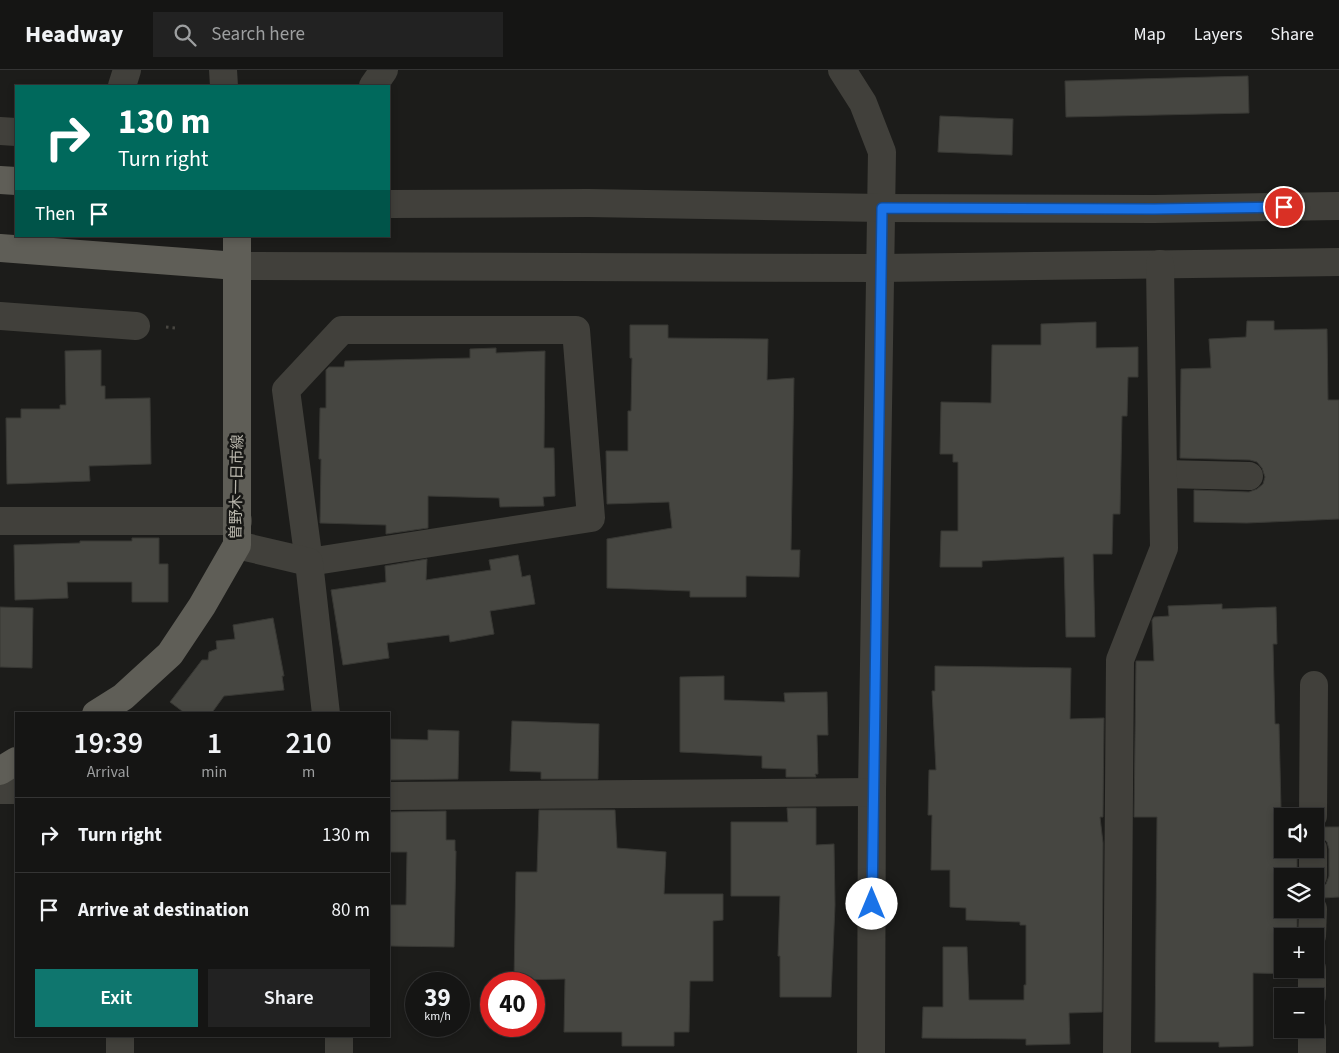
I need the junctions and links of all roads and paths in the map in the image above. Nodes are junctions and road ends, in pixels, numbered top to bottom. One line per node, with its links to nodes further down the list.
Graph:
1 (127, 70): 5 (street)
2 (223, 70): 6 (street)
3 (384, 70): 7 (street)
4 (842, 70): 14 (street)
5 (122, 85)
6 (224, 85)
7 (375, 85)
8 (0, 131): 9 (street)
9 (15, 132)
10 (0, 180): 11 (main road)
11 (15, 181)
12 (390, 204): 14 (street)
13 (1339, 206): 14 (street)
14 (882, 208): 20 (street)
15 (237, 237): 19 (main road, 曽野木一日市線)
16 (0, 248): 19 (main road)
17 (1339, 262): 18 (street)
18 (1160, 264): 20 (street); 23 (street)
19 (237, 266): 20 (street); 26 (main road, 曽野木一日市線)
20 (881, 268): 35 (street)
21 (0, 316): 22 (street)
22 (136, 326)
23 (1163, 474): 24 (street); 44 (street)
24 (1249, 476)
25 (0, 521): 26 (street)
26 (238, 533): 27 (street); 29 (main road, 曽野木一日市線)
27 (309, 562): 27 (street); 30 (street)
28 (1314, 685): 37 (street)
29 (99, 712)
30 (326, 712)
31 (15, 762): 32 (main road)
32 (0, 771)
33 (0, 790): 34 (street)
34 (15, 790)
35 (872, 792): 36 (street); 43 (street)
36 (390, 796)
37 (1313, 808)
38 (120, 1037): 41 (street)
39 (339, 1037): 42 (street)
40 (1312, 1038): 45 (street)
41 (120, 1053)
42 (339, 1053)
43 (871, 1053)
44 (1117, 1053)
45 (1312, 1053)

